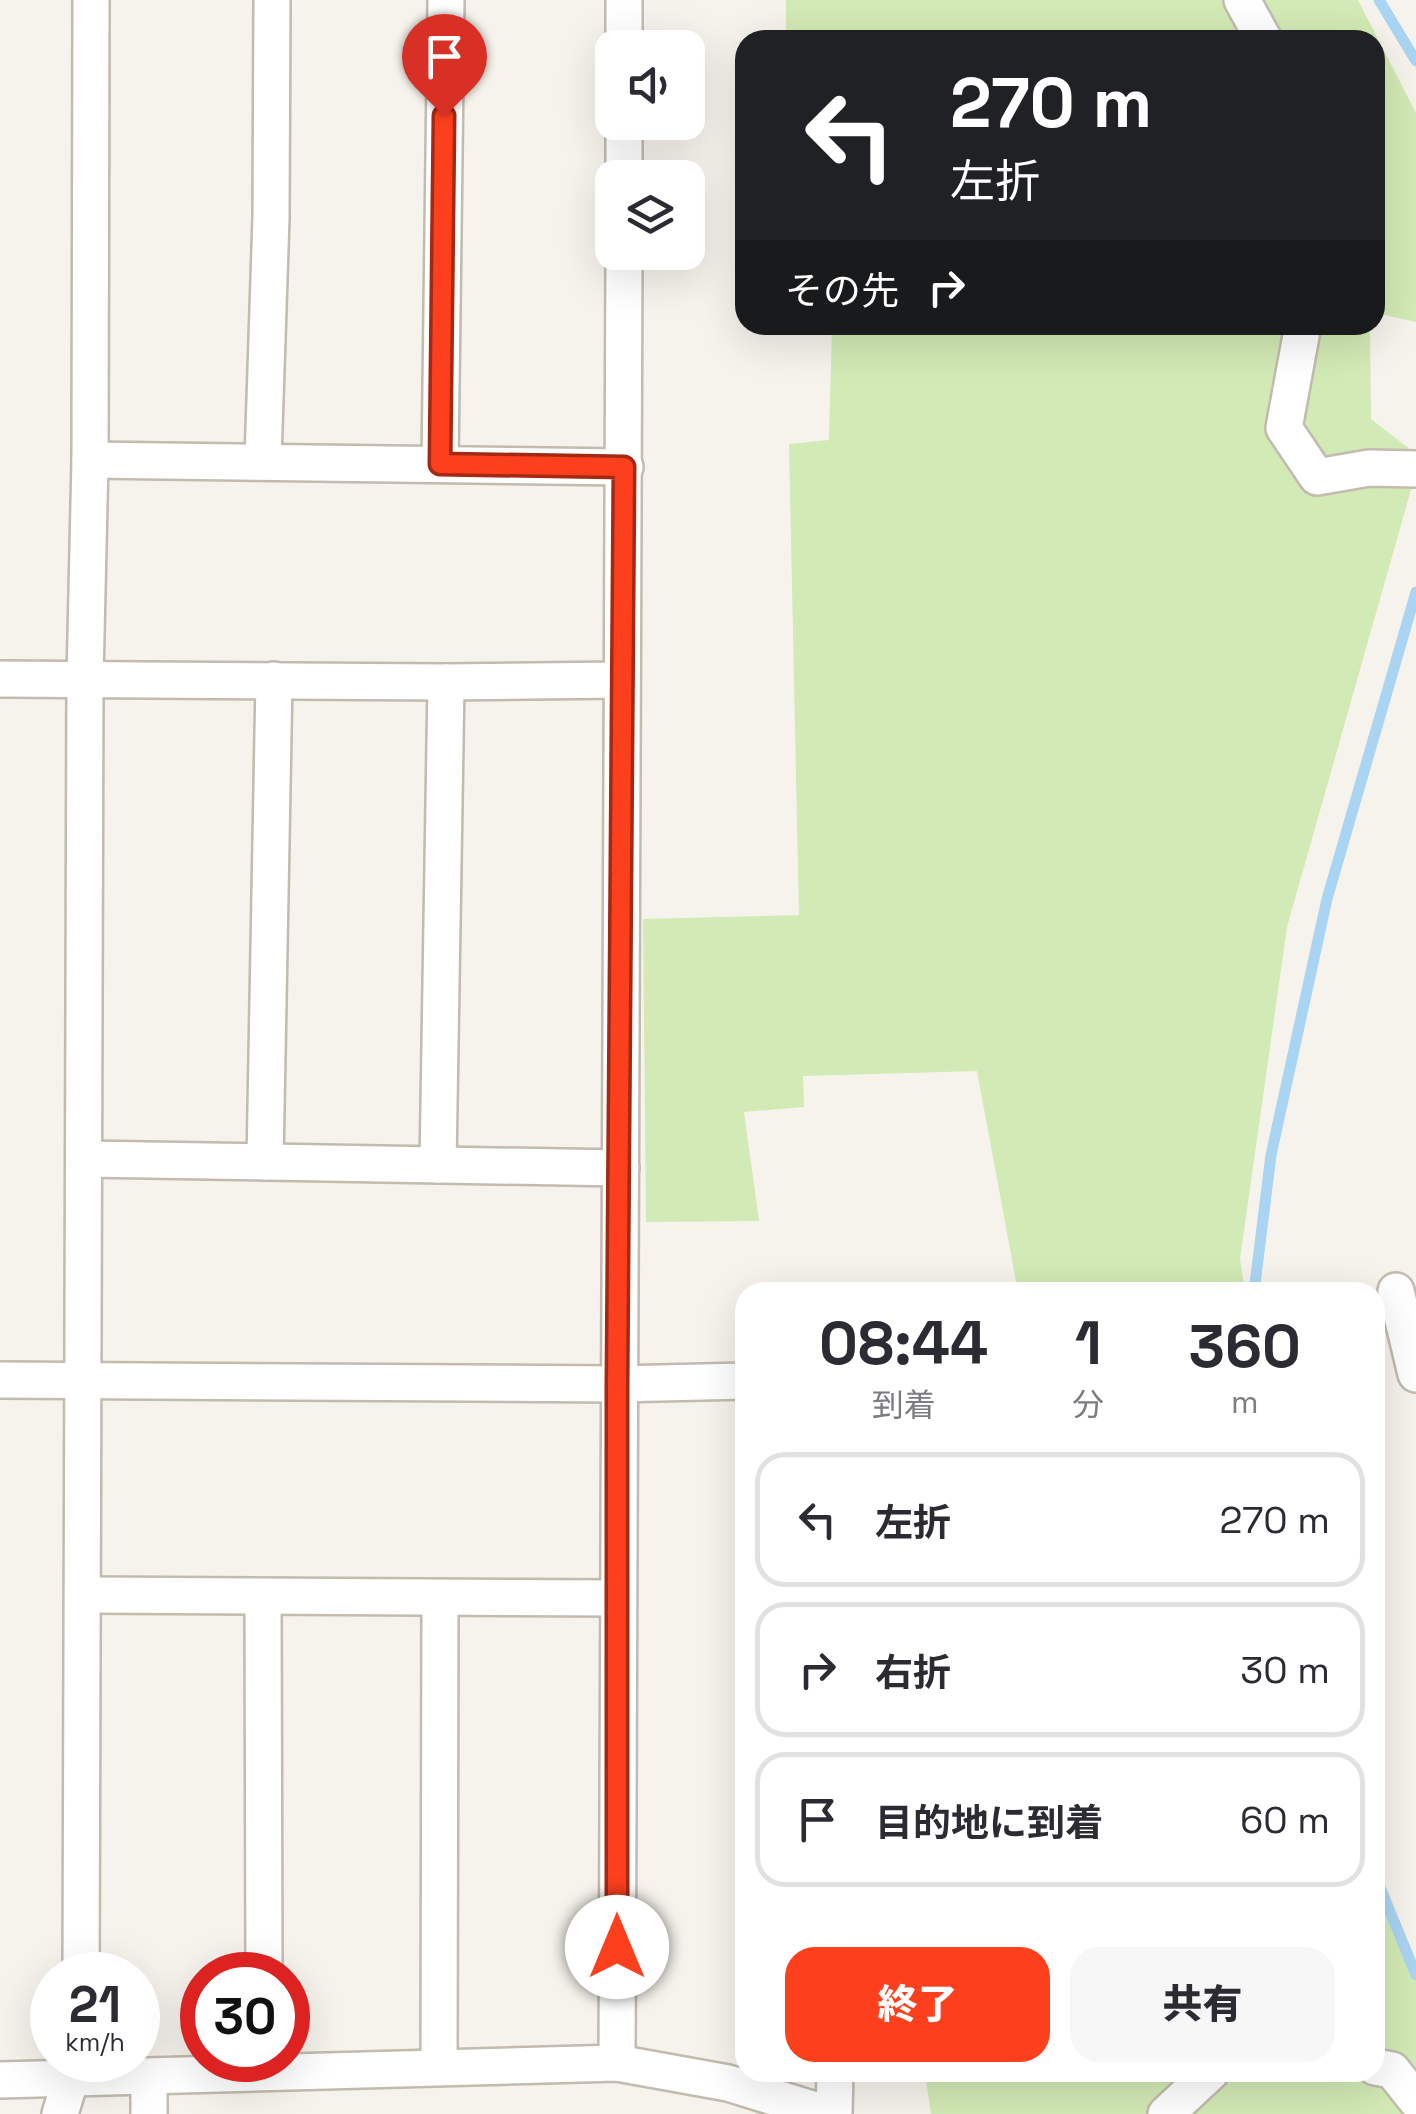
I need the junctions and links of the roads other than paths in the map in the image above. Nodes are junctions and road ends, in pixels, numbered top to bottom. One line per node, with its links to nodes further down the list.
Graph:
1 (91, 0): 10 (street)
2 (272, 0): 11 (street)
3 (446, 0): 12 (street)
4 (624, 0): 6 (street)
5 (1242, 0): 7 (street)
6 (624, 30)
7 (1258, 30)
8 (624, 270): 13 (street)
9 (1302, 335): 14 (street)
10 (90, 460): 11 (street); 16 (street)
11 (263, 460): 12 (street)
12 (440, 464): 13 (street)
13 (624, 467): 18 (street)
14 (1416, 469)
15 (0, 678): 16 (street)
16 (85, 679): 17 (street); 20 (street)
17 (274, 680): 19 (street); 21 (street)
18 (622, 680): 19 (street); 23 (street)
19 (446, 682): 22 (street)
20 (85, 1160): 21 (street); 26 (street)
21 (265, 1162): 22 (street)
22 (438, 1164): 23 (street)
23 (621, 1168): 29 (street)
24 (1396, 1292): 25 (street)
25 (1416, 1374)
26 (84, 1379): 27 (street); 29 (street); 30 (street)
27 (0, 1380)
28 (735, 1381): 29 (street)
29 (617, 1384): 32 (street)
30 (84, 1595): 31 (street); 34 (street)
31 (263, 1598): 33 (street); 35 (street)
32 (618, 1598): 33 (street); 36 (street)
33 (440, 1599): 38 (street)
34 (81, 1952)
35 (264, 1952)
36 (616, 2063): 38 (street); 47 (street)
37 (310, 2066): 38 (street)
38 (439, 2067)
39 (1385, 2069): 46 (street)
40 (30, 2076): 41 (street)
41 (0, 2080)
42 (70, 2082): 48 (street)
43 (149, 2082): 49 (street)
44 (834, 2082): 50 (street)
45 (1200, 2082): 51 (street)
46 (1416, 2100)
47 (794, 2108): 50 (street)
48 (60, 2114)
49 (150, 2114)
50 (831, 2114)
51 (1166, 2114)

